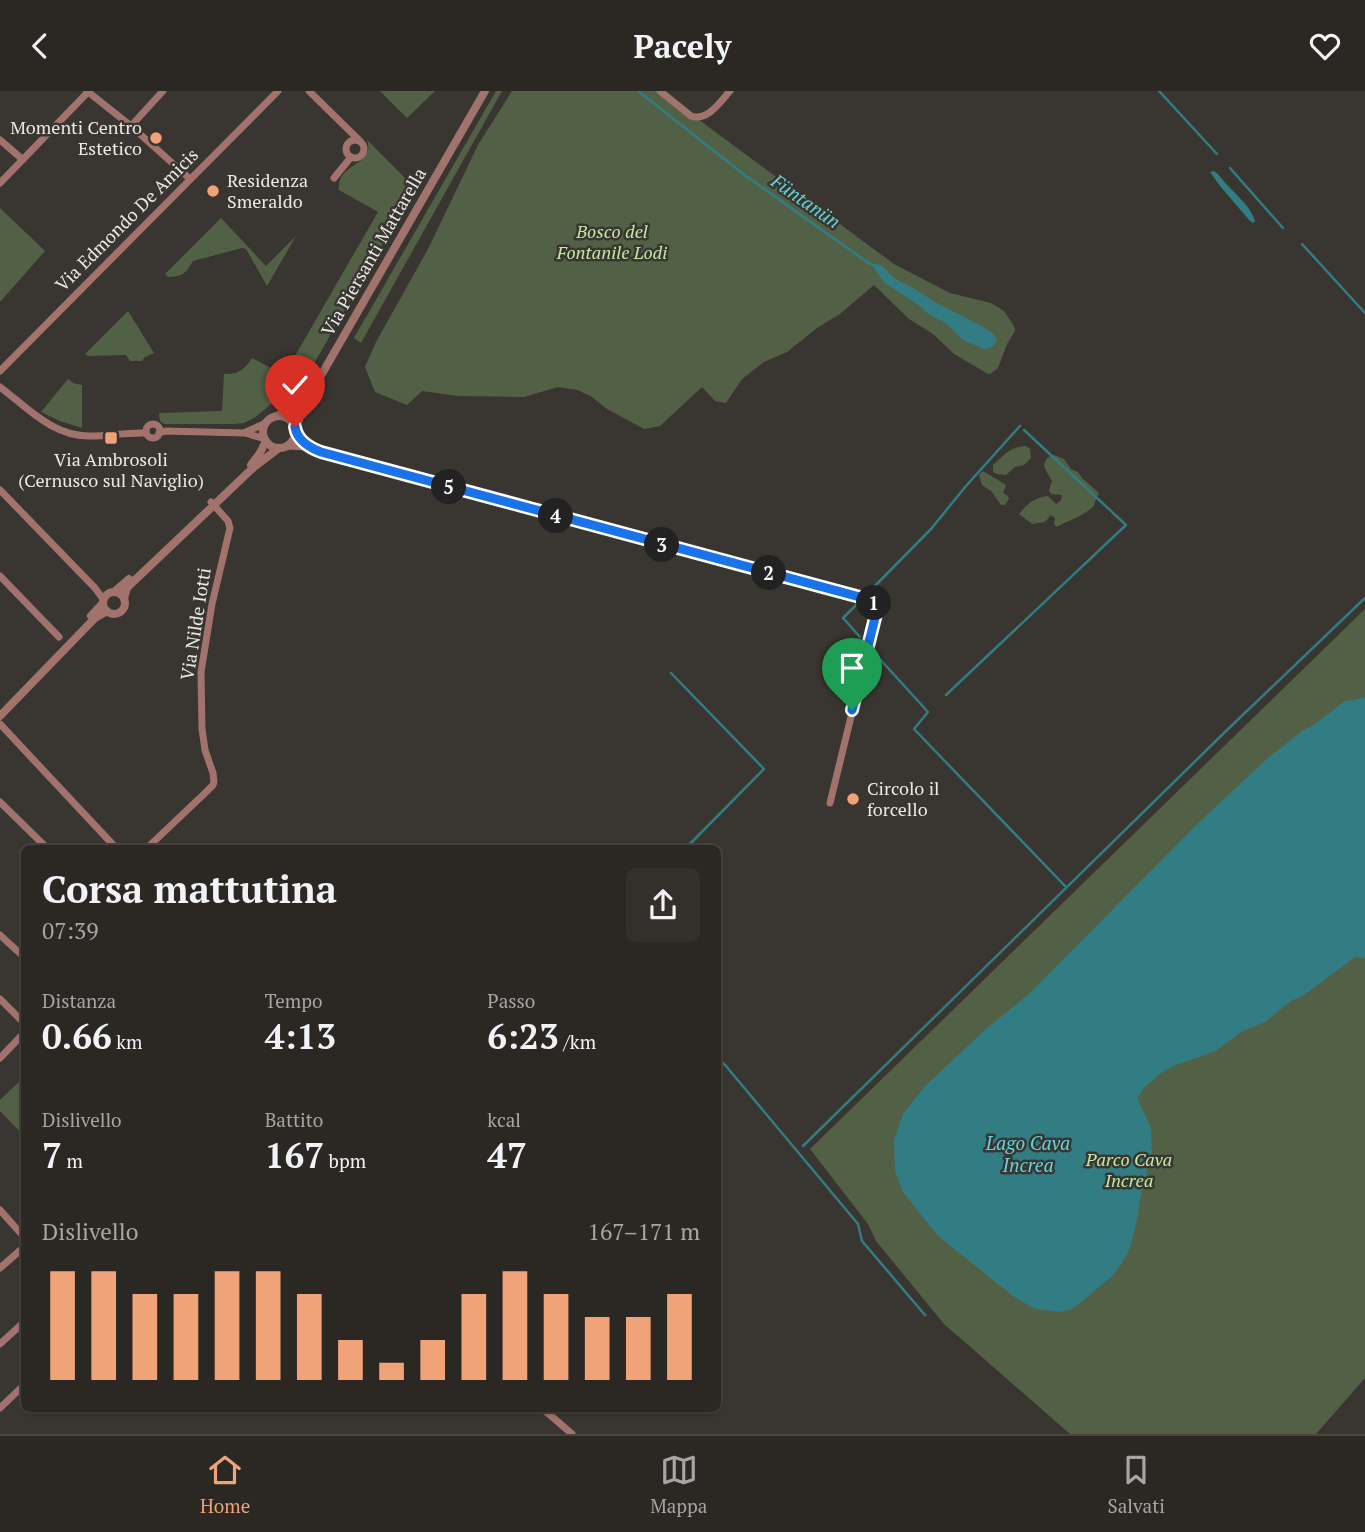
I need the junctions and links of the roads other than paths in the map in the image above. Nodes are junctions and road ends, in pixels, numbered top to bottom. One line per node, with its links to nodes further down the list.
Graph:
1 (163, 91): 9 (street)
2 (278, 91): 17 (street, Via Edmondo De Amicis)
3 (309, 91): 10 (street)
4 (479, 91): 21 (street, Via Piersanti Mattarella)
5 (485, 91): 23 (street, Via Piersanti Mattarella)
6 (660, 91): 7 (street)
7 (730, 91)
8 (87, 92): 9 (street); 15 (street)
9 (131, 126): 17 (street)
10 (349, 131): 12 (street); 13 (street)
11 (0, 140): 15 (street)
12 (360, 141): 13 (street); 14 (street)
13 (349, 142): 14 (street)
14 (351, 157): 16 (street)
15 (22, 159): 18 (street)
16 (334, 178)
17 (190, 179): 19 (street, Via Edmondo De Amicis)
18 (0, 183)
19 (0, 371)
20 (0, 387): 24 (street)
21 (277, 416): 22 (street); 23 (street)
22 (266, 423): 24 (street); 25 (street)
23 (295, 432): 26 (street); 27 (street)
24 (245, 433): 25 (street)
25 (266, 440): 26 (street); 29 (street)
26 (283, 447): 27 (street); 29 (street)
27 (309, 447): 38 (street)
28 (0, 490): 32 (street)
29 (213, 503): 31 (street); 32 (street); 41 (street, Via Nilde Iotti)
30 (0, 576): 33 (street)
31 (124, 598): 32 (street); 32 (street)
32 (107, 600): 34 (street); 35 (street)
33 (59, 637)
34 (0, 708)
35 (0, 716)
36 (0, 724): 40 (street)
37 (0, 802): 39 (street)
38 (830, 803)
39 (44, 845)
40 (113, 845)
41 (150, 845)
42 (0, 935): 43 (street)
43 (21, 954)
44 (0, 999): 45 (street)
45 (21, 1020)
46 (21, 1036): 47 (street)
47 (0, 1058)
48 (0, 1210): 49 (street)
49 (21, 1234)
50 (21, 1250): 51 (street)
51 (0, 1268)
52 (21, 1325): 53 (street)
53 (0, 1344)
54 (21, 1388): 55 (street)
55 (0, 1408)
56 (546, 1412): 57 (street)
57 (572, 1434)

